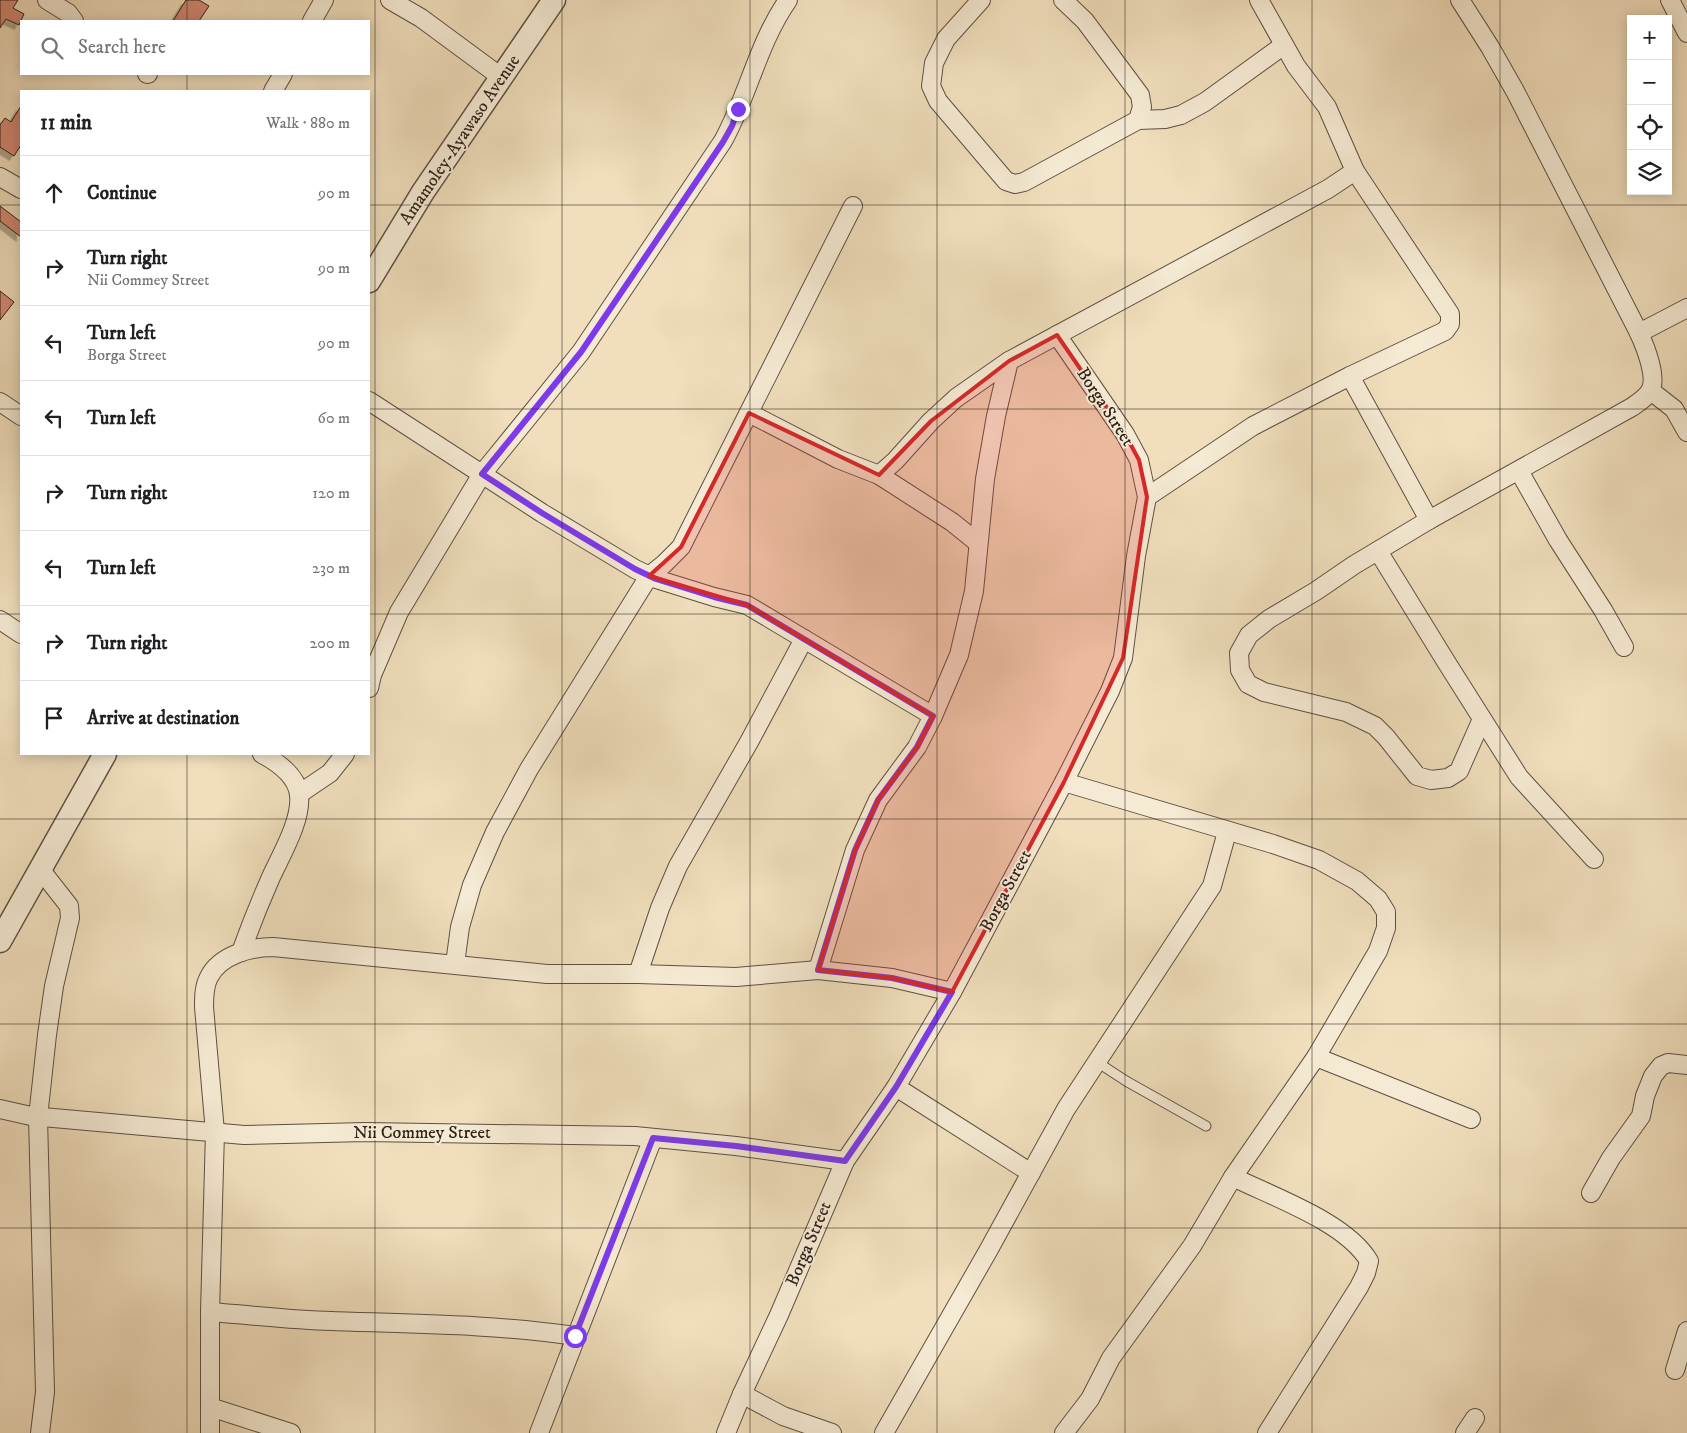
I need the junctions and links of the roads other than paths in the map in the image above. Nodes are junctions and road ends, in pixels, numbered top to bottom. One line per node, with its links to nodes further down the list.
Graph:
1 (46, 0): 11 (street)
2 (324, 0): 12 (street)
3 (390, 0): 16 (street)
4 (554, 0): 16 (street, Amamoley-Ayawaso Avenue)
5 (788, 0): 36 (street)
6 (981, 0): 18 (street)
7 (1063, 0): 18 (street)
8 (1259, 0): 14 (street)
9 (1460, 0): 25 (street)
10 (1670, 0): 13 (street)
11 (73, 20)
12 (313, 20)
13 (1687, 33)
14 (1284, 45): 18 (street); 19 (street)
15 (282, 75): 17 (street)
16 (501, 77): 23 (street, Amamoley-Ayawaso Avenue)
17 (275, 90)
18 (1138, 120)
19 (1354, 171): 26 (street); 28 (street)
20 (0, 176): 21 (street)
21 (20, 188)
22 (854, 206): 32 (street)
23 (370, 279)
24 (1687, 308): 25 (street)
25 (1639, 333): 29 (street)
26 (1057, 335): 27 (street); 38 (street, Borga Street)
27 (1009, 361): 37 (street); 40 (street)
28 (1350, 376): 38 (street); 39 (street)
29 (1651, 391): 34 (street); 35 (street)
30 (0, 402): 33 (street)
31 (370, 402): 36 (street)
32 (749, 413): 37 (street); 42 (street)
33 (20, 415)
34 (1687, 432)
35 (1519, 471): 39 (street); 46 (street)
36 (482, 474): 42 (street); 47 (street)
37 (878, 475): 40 (street)
38 (1148, 497): 53 (street, Borga Street)
39 (1429, 520): 41 (street)
40 (978, 543): 48 (street)
41 (1378, 551): 49 (street); 49 (street)
42 (649, 576): 45 (street); 60 (street)
43 (2, 625): 44 (street)
44 (20, 634)
45 (804, 639): 48 (street); 62 (street)
46 (1624, 647)
47 (370, 684)
48 (933, 716): 61 (street)
49 (1482, 719): 56 (street)
50 (104, 755): 57 (street)
51 (264, 755): 54 (street)
52 (343, 755): 54 (street)
53 (1064, 782): 55 (street); 63 (street, Borga Street)
54 (299, 794): 59 (street)
55 (1228, 832): 64 (street); 65 (street)
56 (1594, 859)
57 (40, 869): 58 (street); 69 (street)
58 (0, 941)
59 (241, 952): 60 (street); 72 (street)
60 (455, 964): 62 (street)
61 (818, 970): 62 (street); 63 (street)
62 (638, 974)
63 (952, 992): 67 (street, Borga Street)
64 (1316, 1057): 70 (street); 76 (street)
65 (1097, 1062): 71 (lane); 75 (street)
66 (1687, 1065): 77 (street)
67 (896, 1087): 74 (street, Borga Street); 75 (street)
68 (0, 1109): 69 (street, Nii Commey Street)
69 (38, 1117): 72 (street, Nii Commey Street); 85 (street)
70 (1471, 1119)
71 (1206, 1126)
72 (215, 1132): 73 (street, Nii Commey Street); 78 (street)
73 (653, 1138): 74 (street, Nii Commey Street); 80 (street)
74 (845, 1161): 82 (street, Borga Street)
75 (1031, 1174): 91 (street)
76 (1233, 1177): 92 (street); 93 (street)
77 (1591, 1193)
78 (210, 1312): 80 (street); 83 (street)
79 (1687, 1331): 81 (street)
80 (575, 1336): 88 (street)
81 (1675, 1370)
82 (742, 1394): 89 (street, Borga Street); 90 (street)
83 (210, 1407): 86 (street); 87 (street)
84 (1475, 1418): 94 (street)
85 (40, 1433)
86 (210, 1433)
87 (292, 1433)
88 (539, 1433)
89 (726, 1433)
90 (832, 1433)
91 (884, 1433)
92 (1064, 1433)
93 (1267, 1433)
94 (1465, 1433)

